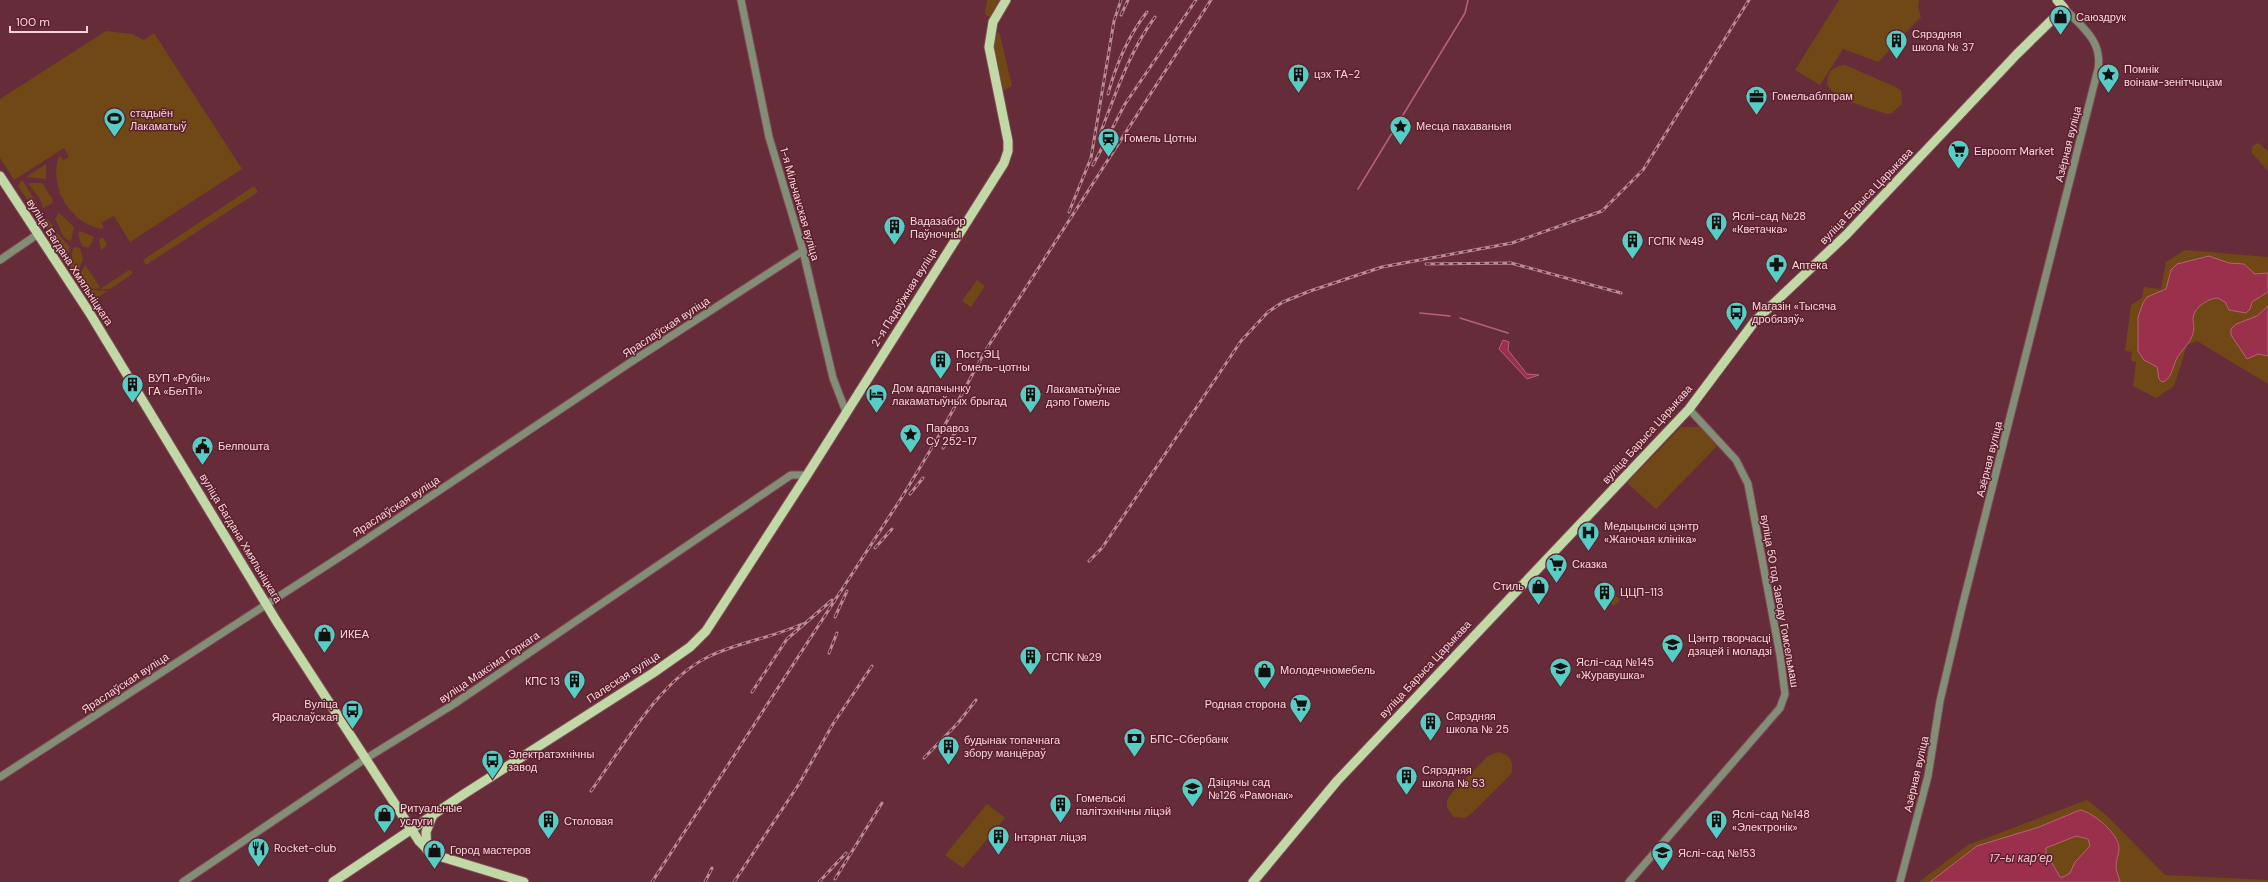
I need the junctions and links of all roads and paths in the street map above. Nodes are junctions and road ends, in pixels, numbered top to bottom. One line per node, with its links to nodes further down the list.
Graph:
1 (741, 0): 7 (street, 1-я Мільчанская вуліца)
2 (1006, 0): 10 (main road, 2-я Падоўжная вуліца)
3 (2057, 0): 4 (main road)
4 (2064, 8): 9 (main road, вуліца Барыса Царыкава); 23 (street, Азёрная вуліца)
5 (0, 176): 6 (main road, вуліца Багдана Хмяльніцкага)
6 (38, 234): 8 (street); 12 (main road, вуліца Багдана Хмяльніцкага)
7 (803, 251): 10 (street, 1-я Мільчанская вуліца); 12 (street, Яраслаўская вуліца)
8 (0, 260)
9 (1689, 409): 21 (main road, вуліца Барыса Царыкава); 22 (street, вуліца 50 год Заводу Гомсельмаш)
10 (846, 412): 11 (main road, Палеская вуліца)
11 (807, 475): 13 (street, вуліца Максіма Горкага); 15 (main road, Палеская вуліца)
12 (266, 604): 13 (main road, вуліца Багдана Хмяльніцкага); 14 (street, Яраслаўская вуліца)
13 (366, 759): 16 (main road, вуліца Багдана Хмяльніцкага); 18 (street, вуліца Максіма Горкага)
14 (0, 777)
15 (433, 815): 16 (main road, Палеская вуліца); 17 (main road)
16 (412, 831): 17 (main road, вуліца Багдана Хмяльніцкага); 19 (main road, Палеская вуліца)
17 (427, 850): 20 (main road)
18 (183, 882)
19 (333, 882)
20 (524, 882)
21 (1253, 882)
22 (1629, 882)
23 (1900, 882)

